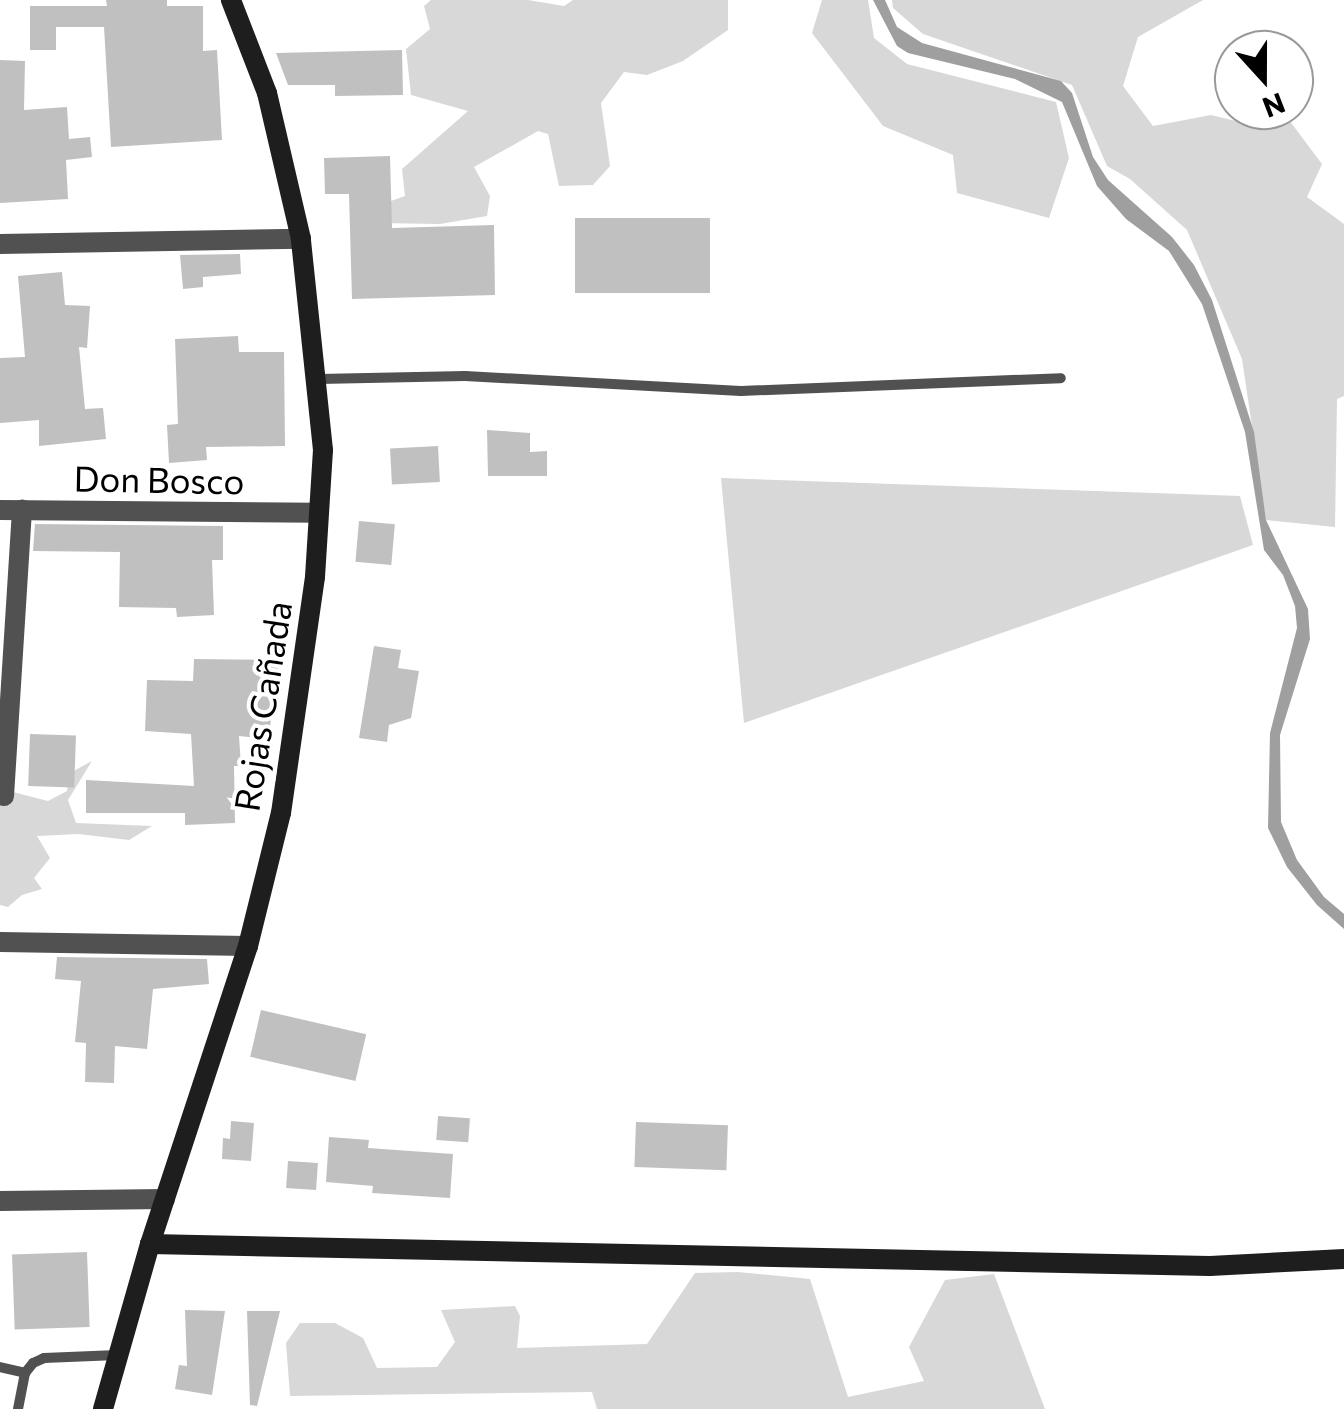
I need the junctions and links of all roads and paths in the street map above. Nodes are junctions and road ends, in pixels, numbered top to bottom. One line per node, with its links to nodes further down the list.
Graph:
1 (231, 0): 2 (main road, Rojas Cañada)
2 (301, 239): 3 (street); 5 (main road, Rojas Cañada)
3 (0, 244)
4 (1061, 378): 5 (lane)
5 (319, 379): 8 (main road, Rojas Cañada)
6 (0, 510): 7 (street, Don Bosco)
7 (22, 510): 8 (street, Don Bosco); 9 (street)
8 (317, 514): 11 (main road, Rojas Cañada)
9 (4, 796)
10 (0, 942): 11 (street)
11 (248, 946): 12 (main road, Rojas Cañada)
12 (165, 1198): 13 (street); 14 (main road, Rojas Cañada)
13 (0, 1201)
14 (150, 1244): 15 (main road); 16 (main road, Rojas Cañada)
15 (1344, 1259)
16 (118, 1355): 18 (lane); 20 (main road, Rojas Cañada)
17 (0, 1366): 18 (lane)
18 (25, 1373): 19 (lane)
19 (18, 1409)
20 (103, 1409)

